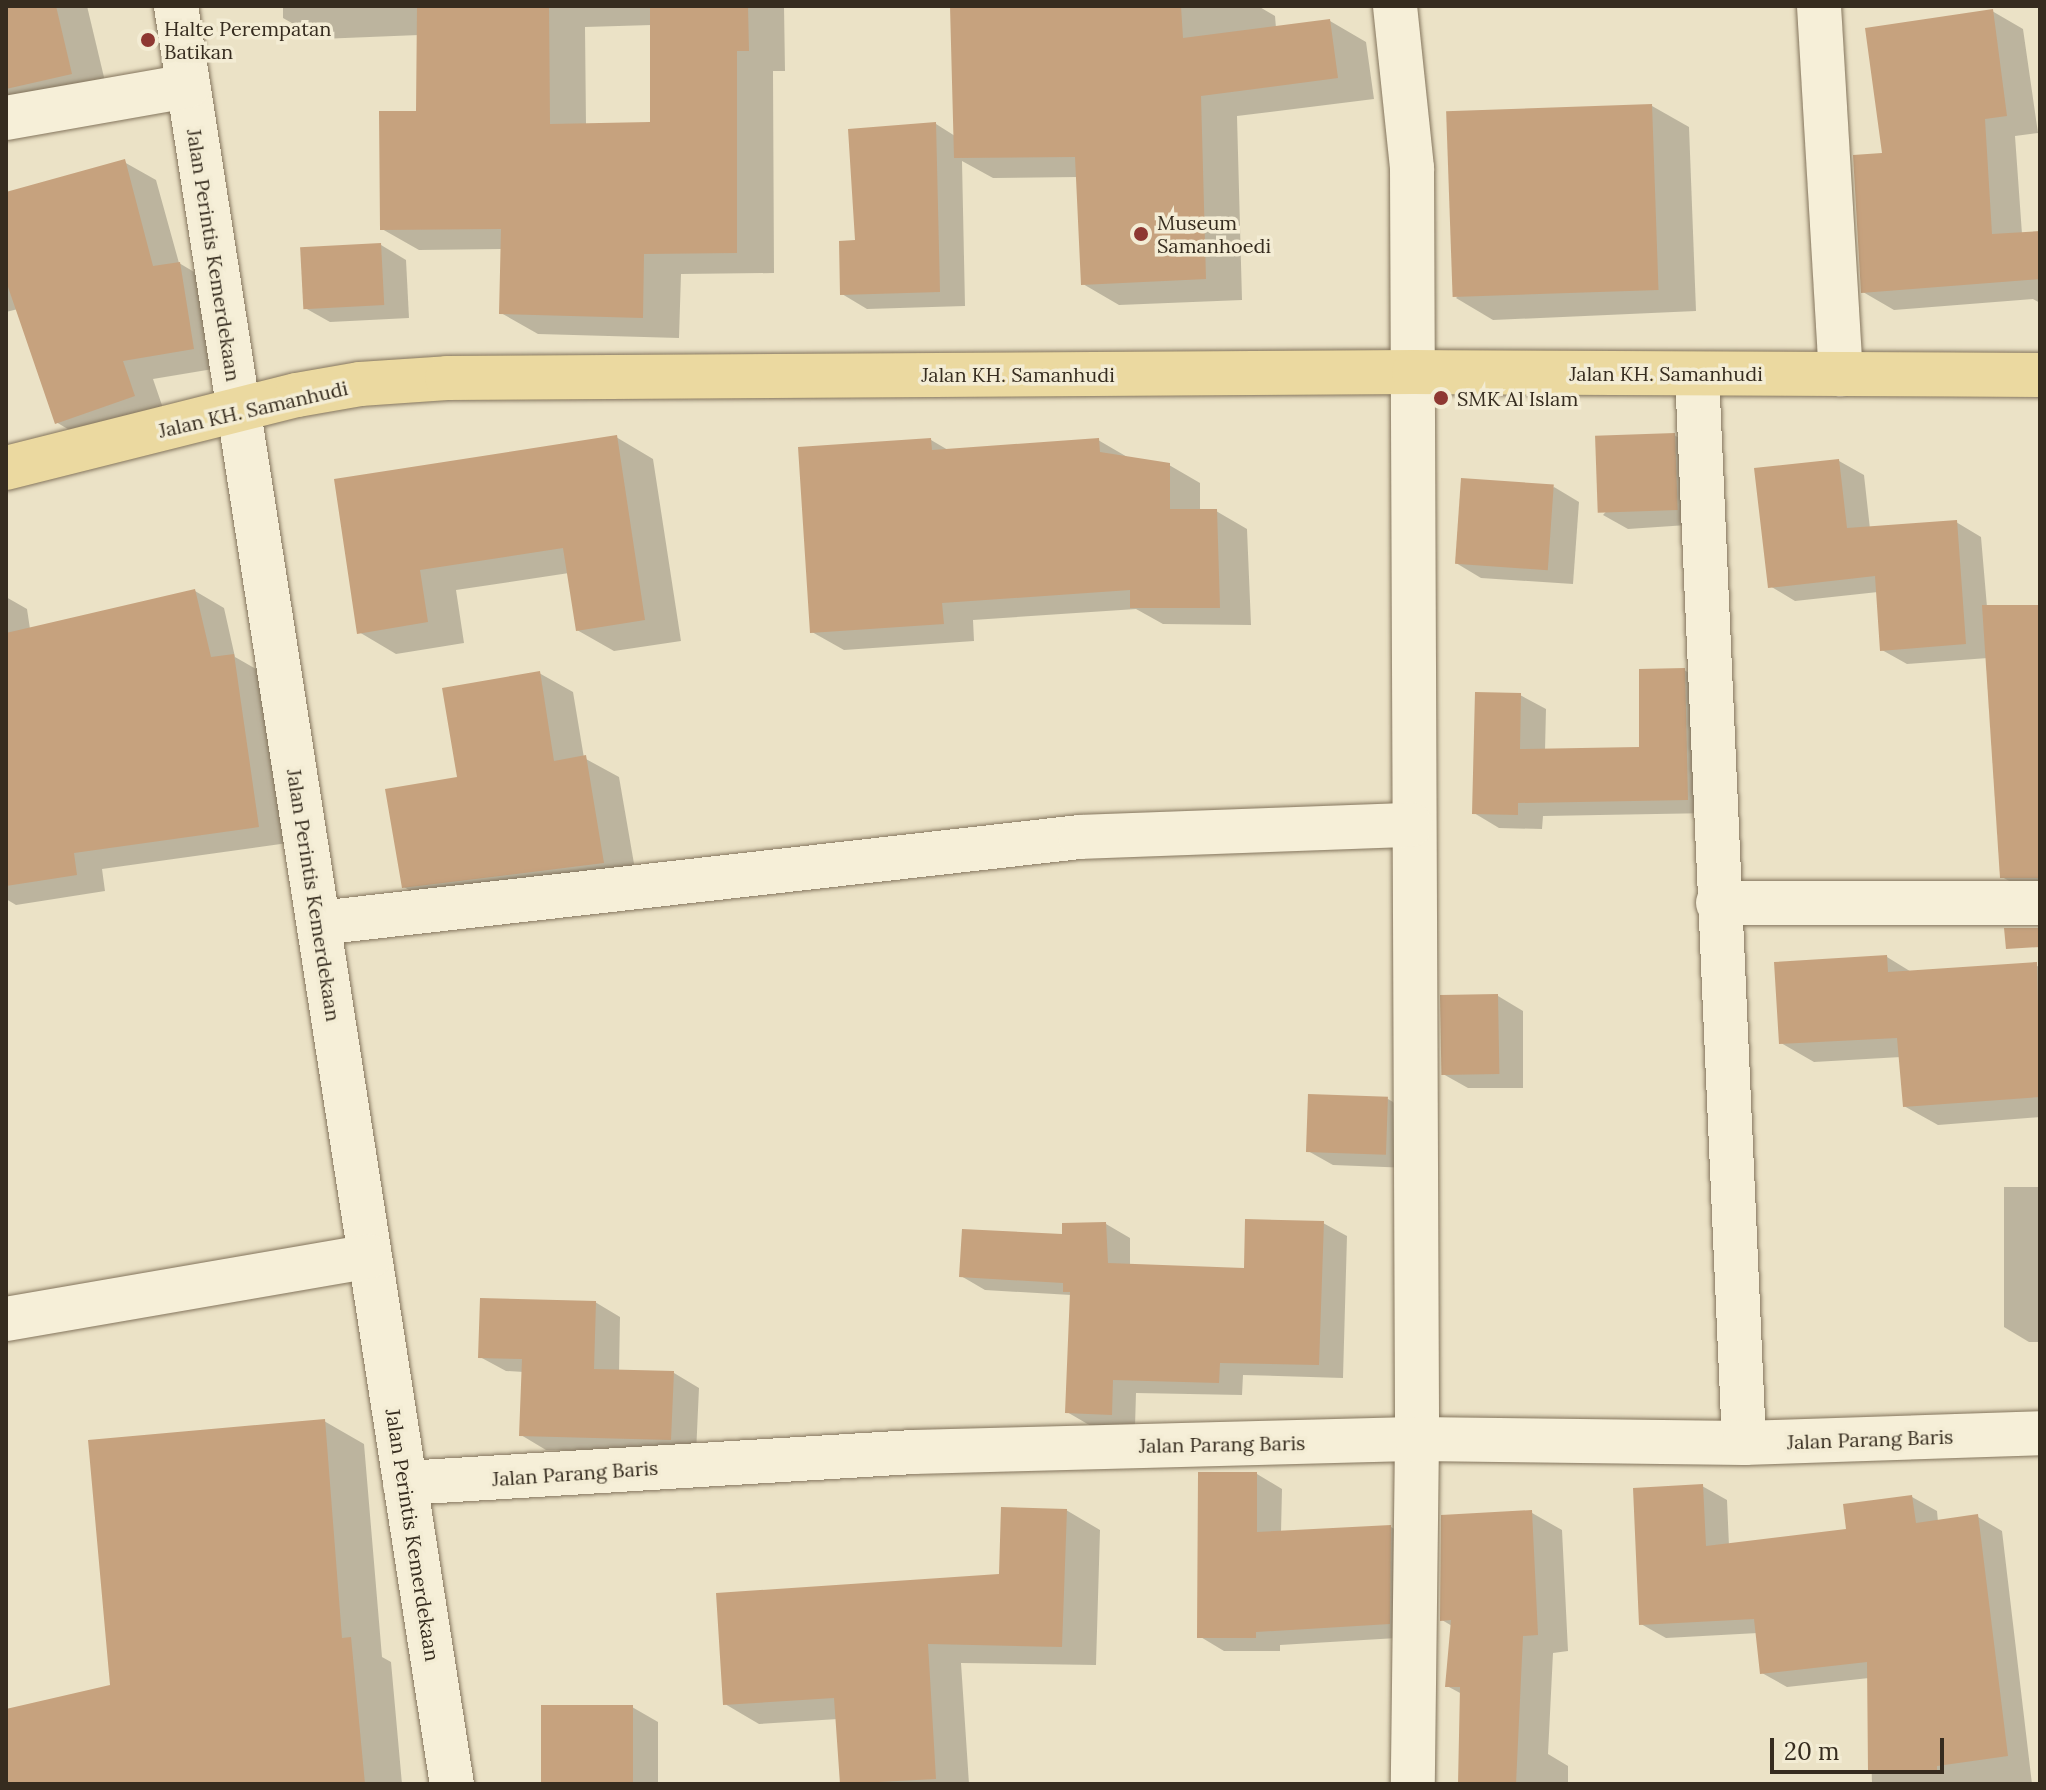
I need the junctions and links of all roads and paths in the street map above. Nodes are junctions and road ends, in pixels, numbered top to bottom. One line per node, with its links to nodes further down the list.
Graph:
1 (176, 6): 4 (street, Jalan Perintis Kemerdekaan)
2 (1395, 6): 6 (street)
3 (1819, 6): 8 (street)
4 (188, 86): 5 (street); 10 (street, Jalan Perintis Kemerdekaan)
5 (6, 118)
6 (1414, 372): 7 (main road, Jalan KH. Samanhudi); 10 (main road, Jalan KH. Samanhudi); 12 (street)
7 (1697, 374): 8 (main road, Jalan KH. Samanhudi); 13 (street)
8 (1841, 374): 9 (main road, Jalan KH. Samanhudi)
9 (2040, 375)
10 (239, 413): 11 (main road, Jalan KH. Samanhudi); 15 (street, Jalan Perintis Kemerdekaan)
11 (6, 468)
12 (1411, 825): 15 (street); 19 (street)
13 (1718, 903): 14 (street); 20 (street)
14 (2040, 903)
15 (319, 923): 16 (street, Jalan Perintis Kemerdekaan)
16 (370, 1256): 17 (street); 21 (street, Jalan Perintis Kemerdekaan)
17 (6, 1319)
18 (2040, 1433): 20 (street, Jalan Parang Baris)
19 (1417, 1439): 20 (street, Jalan Parang Baris); 21 (street, Jalan Parang Baris); 23 (street)
20 (1744, 1443)
21 (405, 1483): 22 (street, Jalan Perintis Kemerdekaan)
22 (452, 1784)
23 (1413, 1784)

